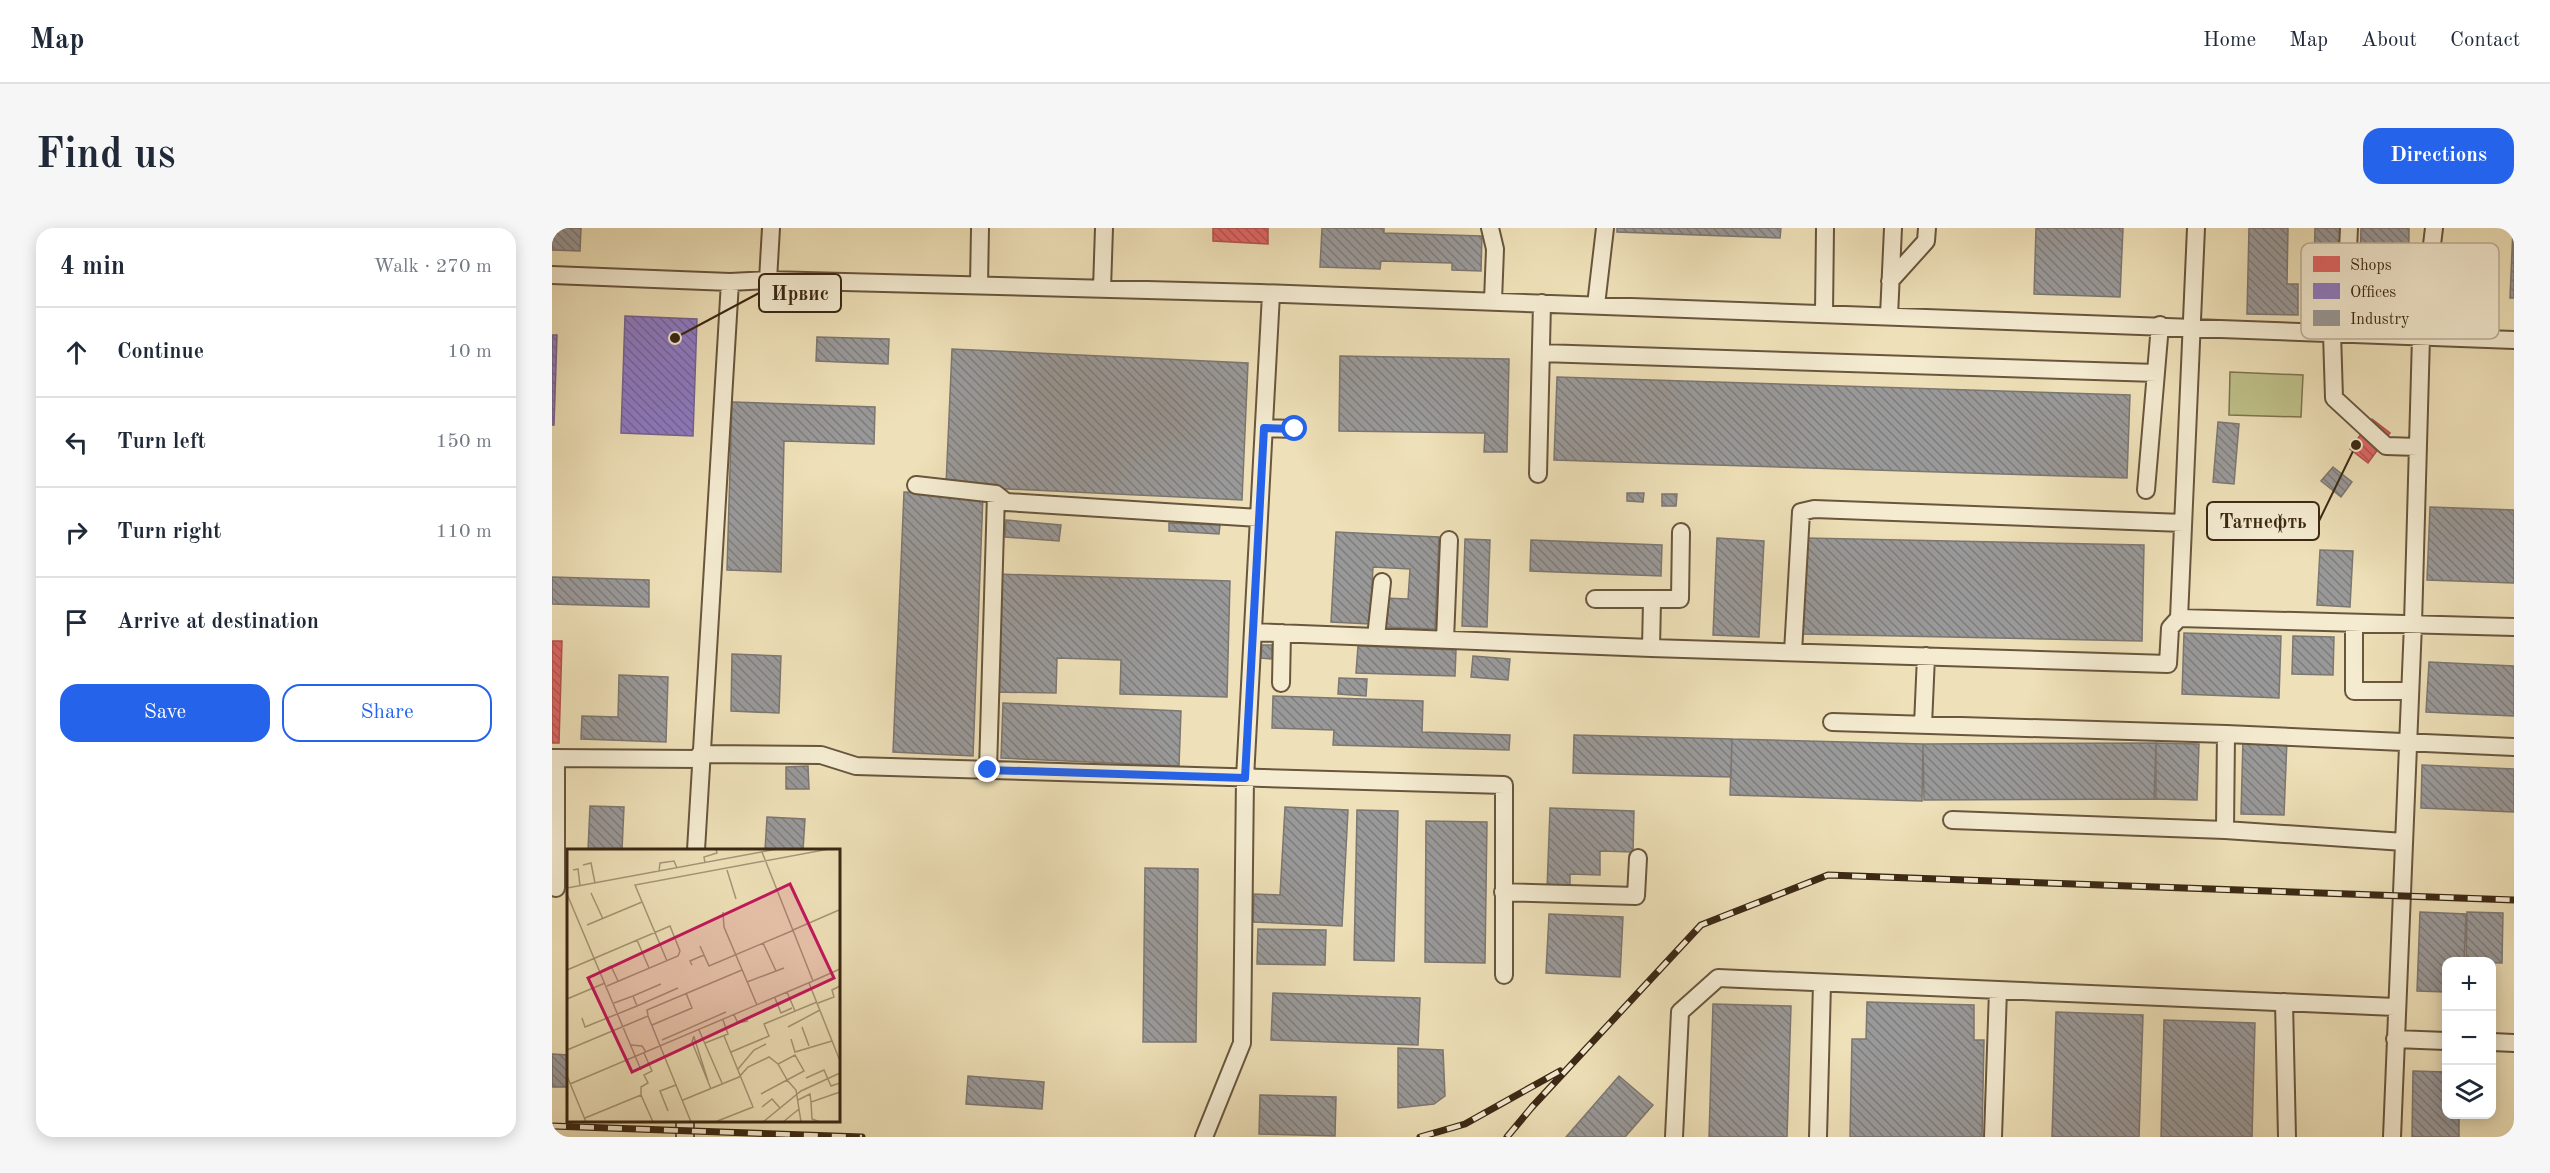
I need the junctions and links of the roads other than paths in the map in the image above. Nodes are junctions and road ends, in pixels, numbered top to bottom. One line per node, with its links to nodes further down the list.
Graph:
1 (771, 228): 15 (street)
2 (980, 228): 18 (street)
3 (1104, 228): 19 (street)
4 (1490, 228): 21 (street)
5 (1605, 228): 23 (street)
6 (1825, 228): 24 (street)
7 (1893, 228): 16 (street)
8 (1927, 228): 16 (street)
9 (2196, 228): 27 (street)
10 (2349, 228): 12 (street)
11 (2434, 228): 13 (street)
12 (2347, 243)
13 (2432, 243)
14 (552, 275): 17 (street)
15 (768, 280): 17 (street); 18 (street)
16 (1890, 281): 25 (street)
17 (730, 282): 67 (street)
18 (979, 285): 19 (street)
19 (1102, 289): 20 (street)
20 (1271, 294): 21 (street); 35 (street)
21 (1493, 302): 22 (street)
22 (1542, 303): 23 (street); 33 (street)
23 (1596, 305): 24 (street)
24 (1824, 313): 25 (street)
25 (1889, 316): 26 (street)
26 (2160, 325): 27 (street); 34 (street)
27 (2191, 326): 28 (street); 43 (street)
28 (2301, 331)
29 (2338, 339): 37 (street)
30 (2421, 339): 37 (street)
31 (2483, 339): 32 (street)
32 (2514, 340)
33 (1541, 352): 34 (street); 38 (street)
34 (2156, 373): 40 (street)
35 (1264, 428): 36 (street); 42 (street)
36 (1295, 429)
37 (2418, 447): 51 (street)
38 (1538, 474)
39 (916, 485): 41 (street)
40 (2146, 490)
41 (996, 494): 42 (street); 69 (street)
42 (1260, 518): 53 (street)
43 (2183, 523): 49 (street); 58 (street)
44 (1681, 532): 48 (street)
45 (1449, 540): 56 (street)
46 (1382, 582): 55 (street)
47 (1595, 598): 48 (street)
48 (1652, 601): 57 (street)
49 (2179, 618): 50 (street); 59 (street)
50 (2354, 623): 51 (street); 61 (street)
51 (2413, 624): 52 (street); 61 (street)
52 (2514, 627)
53 (1253, 632): 54 (street); 70 (street)
54 (1282, 633): 55 (street); 60 (street)
55 (1376, 637): 56 (street)
56 (1445, 640): 57 (street)
57 (1651, 648): 58 (street)
58 (1793, 652): 59 (street)
59 (1926, 657): 63 (street)
60 (1281, 683)
61 (2410, 690): 65 (street)
62 (1832, 722): 63 (street)
63 (1923, 725): 64 (street)
64 (2226, 734): 65 (street); 72 (street)
65 (2407, 742): 66 (street); 73 (street)
66 (2514, 747)
67 (699, 756): 68 (street); 69 (street); 74 (street)
68 (554, 758): 76 (street)
69 (988, 770): 70 (street)
70 (1245, 778): 77 (street); 87 (street)
71 (1952, 819): 72 (street)
72 (2225, 830): 73 (street)
73 (2404, 842): 82 (street)
74 (696, 849)
75 (1638, 858): 77 (street)
76 (556, 888)
77 (1503, 892): 78 (street)
78 (1504, 975)
79 (1822, 983): 80 (street); 88 (street); 89 (street)
80 (1998, 990): 81 (street); 90 (street)
81 (2284, 1002): 82 (street); 91 (street)
82 (2396, 1007): 83 (street)
83 (2395, 1038): 84 (street); 92 (street)
84 (2442, 1041)
85 (2496, 1042): 86 (street)
86 (2514, 1043)
87 (1204, 1137)
88 (1674, 1137)
89 (1818, 1137)
90 (1993, 1137)
91 (2287, 1137)
92 (2392, 1137)

